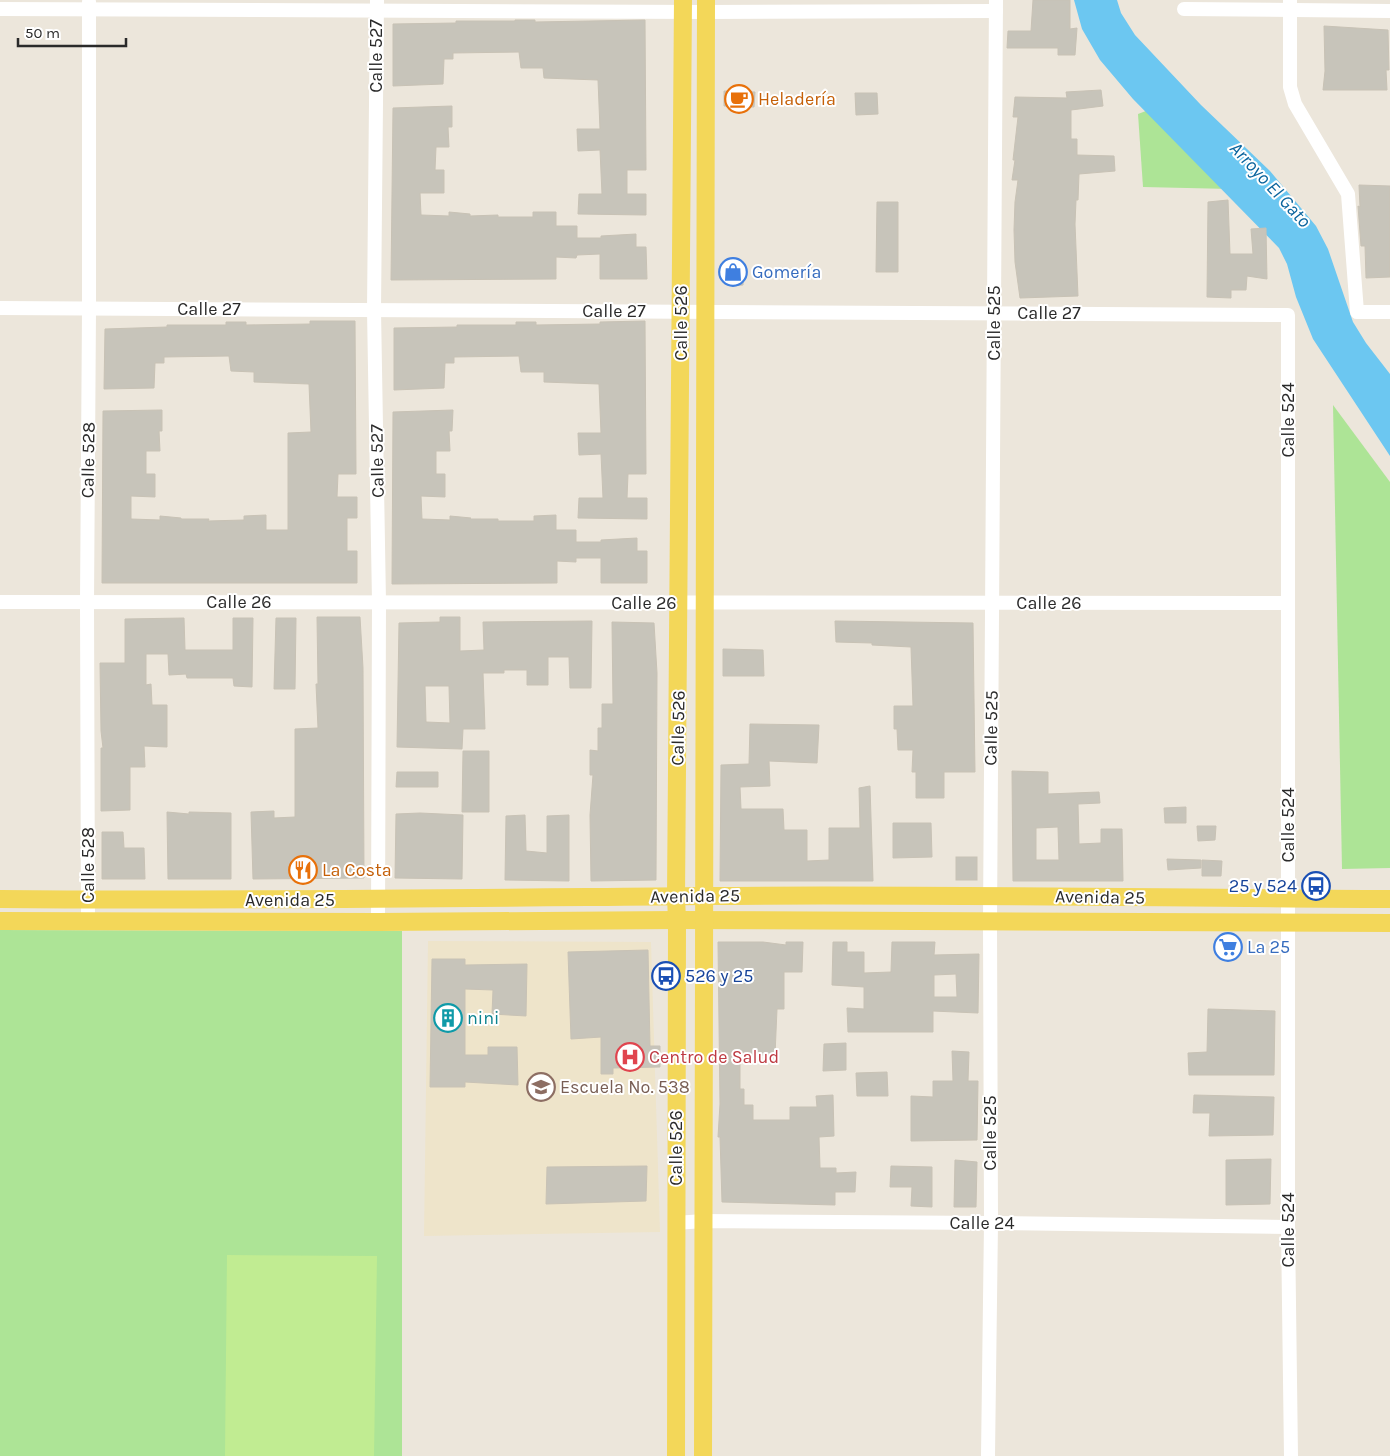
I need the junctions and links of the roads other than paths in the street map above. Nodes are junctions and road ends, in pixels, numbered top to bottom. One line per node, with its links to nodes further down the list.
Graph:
1 (89, 5): 2 (street); 7 (street); 11 (street, Calle 528)
2 (377, 5): 4 (street); 12 (street, Calle 527)
3 (1290, 5): 8 (street); 9 (street); 15 (street)
4 (682, 6): 5 (street); 13 (main road, Calle 526)
5 (706, 6): 6 (street); 14 (main road, Calle 526)
6 (996, 6): 16 (street, Calle 525)
7 (0, 9)
8 (1184, 9)
9 (1390, 11)
10 (0, 308): 11 (street, Calle 27)
11 (89, 309): 12 (street, Calle 27); 19 (street, Calle 528)
12 (374, 310): 13 (street, Calle 27); 20 (street, Calle 527)
13 (681, 312): 14 (street, Calle 27); 21 (main road, Calle 526)
14 (706, 312): 16 (street, Calle 27); 22 (main road, Calle 526)
15 (1390, 312)
16 (994, 313): 17 (street, Calle 27); 23 (street, Calle 525)
17 (1288, 315): 24 (street, Calle 524)
18 (0, 602): 19 (street, Calle 26)
19 (87, 602): 20 (street, Calle 26); 31 (street, Calle 528)
20 (379, 602): 21 (street, Calle 26); 32 (street, Calle 527)
21 (679, 602): 22 (street, Calle 26); 27 (main road, Calle 526)
22 (705, 603): 23 (street, Calle 26); 25 (main road, Calle 526)
23 (993, 603): 24 (street, Calle 26); 26 (street, Calle 525)
24 (1288, 603): 28 (street, Calle 524)
25 (703, 896): 26 (main road, Avenida 25); 27 (main road, Avenida 25); 36 (main road, Calle 526)
26 (990, 896): 28 (main road, Avenida 25); 38 (street, Calle 525)
27 (676, 897): 32 (main road, Avenida 25); 34 (main road, Calle 526)
28 (1288, 898): 30 (main road, Avenida 25); 39 (street, Calle 524)
29 (0, 899): 31 (main road, Avenida 25)
30 (1390, 899)
31 (88, 900): 32 (main road, Avenida 25); 35 (street, Calle 528)
32 (379, 900): 37 (street, Calle 527)
33 (0, 920): 35 (main road, Avenida 25)
34 (677, 920): 36 (main road, Avenida 25); 37 (main road, Avenida 25); 43 (main road, Calle 526)
35 (88, 921): 37 (main road, Avenida 25)
36 (704, 921): 38 (main road, Avenida 25); 41 (main road, Calle 526)
37 (378, 922)
38 (990, 922): 39 (main road, Avenida 25); 42 (street, Calle 525)
39 (1288, 922): 40 (main road, Avenida 25); 44 (street, Calle 524)
40 (1390, 923)
41 (703, 1221): 42 (street, Calle 24); 43 (street, Calle 24); 46 (main road, Calle 526)
42 (991, 1222): 44 (street, Calle 24); 47 (street, Calle 525)
43 (676, 1223): 45 (main road, Calle 526)
44 (1288, 1226): 48 (street, Calle 524)
45 (676, 1456)
46 (703, 1456)
47 (988, 1456)
48 (1291, 1456)

